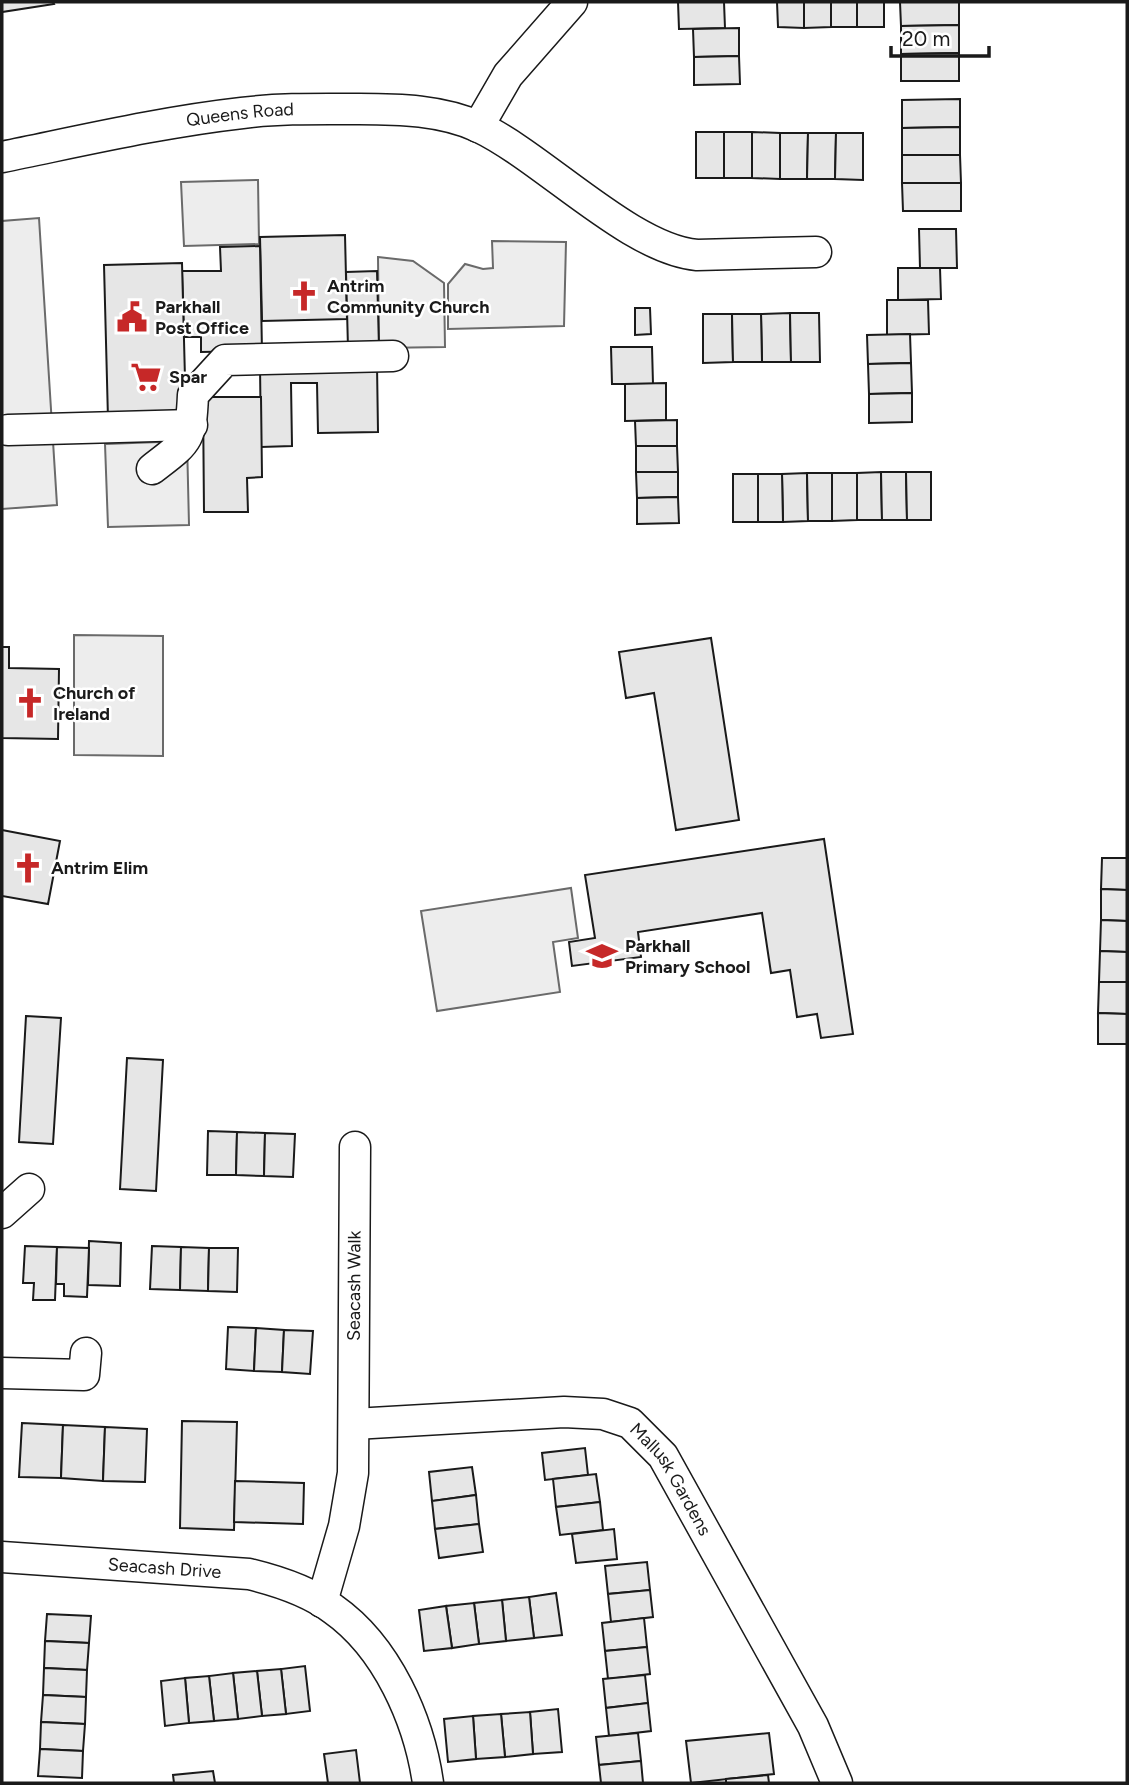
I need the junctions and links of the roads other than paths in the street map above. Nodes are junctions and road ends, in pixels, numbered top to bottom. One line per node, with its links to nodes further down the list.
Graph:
1 (572, 2): 2 (street)
2 (478, 127): 3 (street, Queens Road); 4 (street, Queens Road)
3 (2, 158)
4 (816, 252)
5 (393, 356): 6 (street)
6 (192, 425): 7 (street); 8 (street)
7 (8, 429)
8 (152, 469)
9 (355, 1147): 14 (street, Seacash Walk)
10 (29, 1189): 11 (street)
11 (2, 1213)
12 (86, 1353): 13 (street)
13 (2, 1373)
14 (354, 1424): 16 (street); 18 (street, Mallusk Gardens)
15 (2, 1557): 16 (street, Seacash Drive)
16 (323, 1602): 17 (street, Seacash Drive)
17 (428, 1783)
18 (837, 1783)

